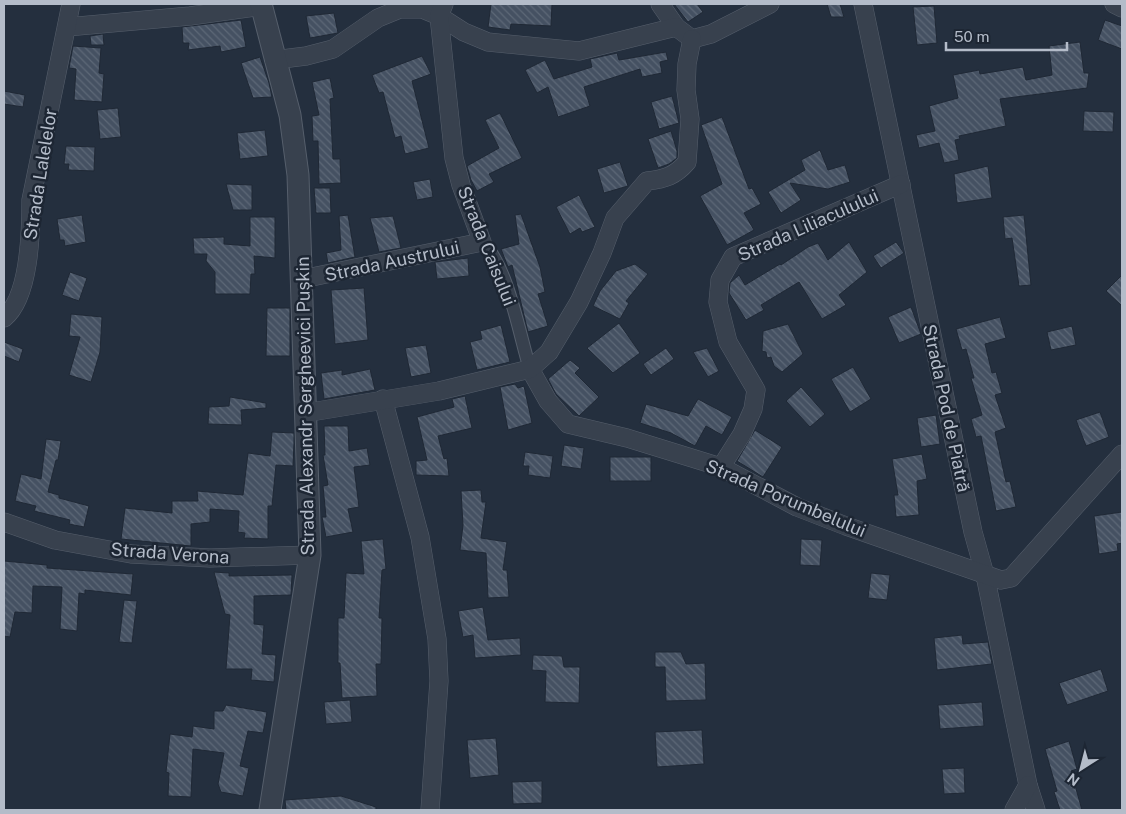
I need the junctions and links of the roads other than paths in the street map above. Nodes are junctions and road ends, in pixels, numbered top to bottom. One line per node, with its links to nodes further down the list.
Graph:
1 (71, 4): 9 (street, Strada Lalelelor)
2 (660, 4): 10 (street)
3 (770, 4): 11 (street)
4 (863, 4): 13 (street, Strada Pod de Piatră)
5 (1114, 4): 7 (street)
6 (262, 5): 9 (street); 12 (street, Strada Alexandr Sergheevici Pușkin)
7 (1122, 8)
8 (442, 10): 10 (street); 12 (street); 14 (street, Strada Caisului)
9 (67, 27): 16 (street, Strada Lalelelor)
10 (676, 27): 11 (street)
11 (692, 40): 17 (street)
12 (274, 60): 15 (street, Strada Alexandr Sergheevici Pușkin)
13 (901, 184): 21 (street, Strada Liliaculului); 24 (street, Strada Pod de Piatră)
14 (482, 242): 15 (street, Strada Austrului); 17 (street, Strada Caisului)
15 (302, 279): 19 (street, Strada Alexandr Sergheevici Pușkin)
16 (4, 318)
17 (530, 369): 18 (street); 21 (street, Strada Porumbelului)
18 (383, 399): 19 (street); 27 (street)
19 (305, 413): 23 (street, Strada Alexandr Sergheevici Pușkin)
20 (1122, 454): 24 (street, Strada Porumbelului)
21 (721, 467): 24 (street, Strada Porumbelului)
22 (4, 522): 23 (street, Strada Verona)
23 (310, 555): 26 (street, Strada Alexandr Sergheevici Pușkin)
24 (985, 575): 25 (street, Strada Pod de Piatră)
25 (1028, 785): 28 (street); 29 (street, Strada Pod de Piatră)
26 (270, 810)
27 (430, 810)
28 (1014, 810)
29 (1036, 810)

